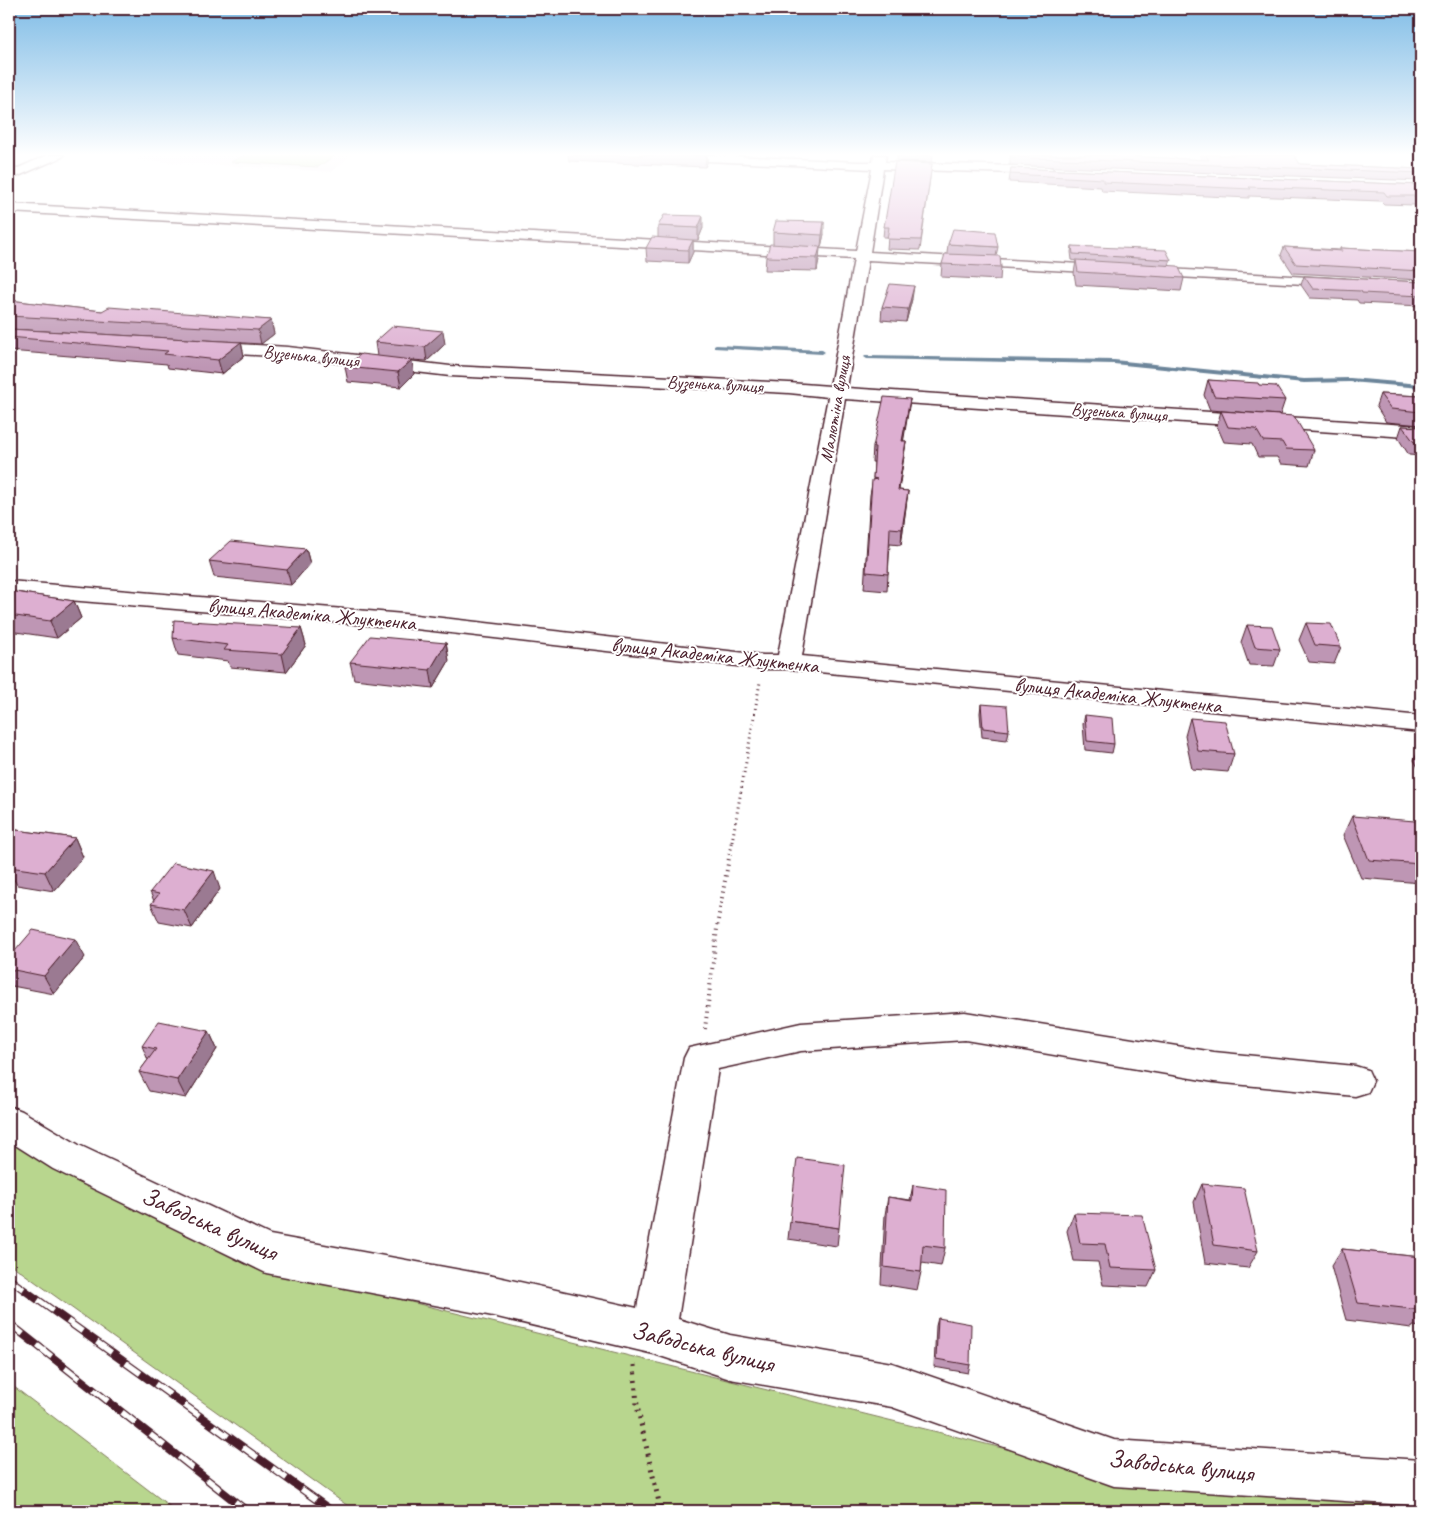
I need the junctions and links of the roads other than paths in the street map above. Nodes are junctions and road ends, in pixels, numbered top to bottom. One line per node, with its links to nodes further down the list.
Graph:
1 (327, 226): 3 (street)
2 (866, 226): 3 (street, Малютіна вулиця)
3 (860, 256): 4 (street); 6 (street, Малютіна вулиця)
4 (1352, 282)
5 (192, 347): 6 (street, Вузенька вулиця)
6 (838, 392): 7 (street, Вузенька вулиця); 9 (street, Малютіна вулиця)
7 (1421, 432)
8 (9, 588): 9 (street, вулиця Академіка Жлуктенка)
9 (789, 662): 10 (street, вулиця Академіка Жлуктенка)
10 (1421, 724)
11 (1355, 1080): 13 (street)
12 (9, 1122): 13 (street, Заводська вулиця)
13 (643, 1331): 14 (street, Заводська вулиця)
14 (1421, 1483)

